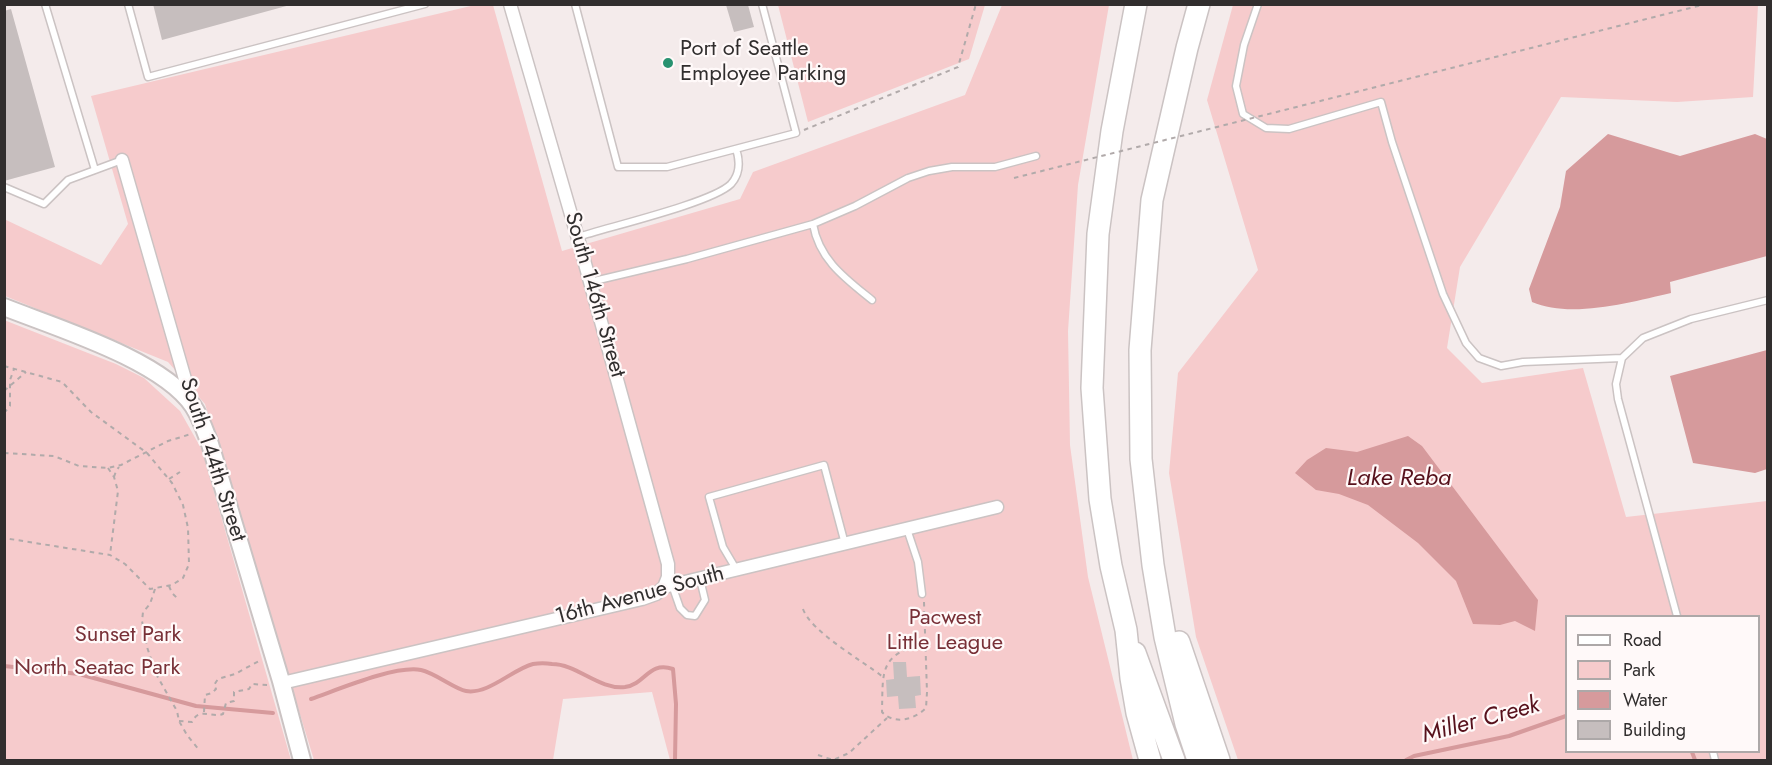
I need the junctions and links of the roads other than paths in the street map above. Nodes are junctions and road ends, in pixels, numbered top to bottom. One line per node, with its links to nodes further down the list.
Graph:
1 (45, 4): 13 (lane)
2 (128, 4): 3 (lane)
3 (425, 4)
4 (510, 4): 16 (street, South 146th Street)
5 (575, 4): 10 (lane)
6 (762, 4): 10 (lane)
7 (1136, 4): 32 (highway)
8 (1199, 4): 26 (highway)
9 (1258, 4): 21 (lane)
10 (736, 149): 16 (lane)
11 (1036, 156): 15 (lane)
12 (122, 160): 13 (lane); 22 (street, South 144th Street)
13 (95, 170): 14 (lane)
14 (4, 187)
15 (813, 224): 17 (lane); 18 (lane)
16 (578, 237): 17 (street, South 146th Street)
17 (590, 282): 29 (street, South 146th Street)
18 (872, 300)
19 (1767, 300): 21 (lane)
20 (4, 307): 22 (street)
21 (1622, 358): 31 (lane)
22 (192, 404): 33 (street, South 144th Street)
23 (997, 507): 24 (street, 16th Avenue South)
24 (907, 529): 25 (street, 16th Avenue South); 30 (lane)
25 (845, 544): 27 (street, 16th Avenue South); 27 (lane)
26 (1153, 565): 37 (highway); 38 (highway)
27 (737, 570): 28 (street, 16th Avenue South)
28 (700, 578): 29 (street, 16th Avenue South); 29 (lane)
29 (668, 586): 33 (street, 16th Avenue South)
30 (922, 594)
31 (1677, 615)
32 (1126, 630): 35 (highway); 36 (highway)
33 (281, 682): 34 (street, South 144th Street)
34 (302, 760)
35 (1150, 760)
36 (1174, 760)
37 (1198, 760)
38 (1219, 760)

